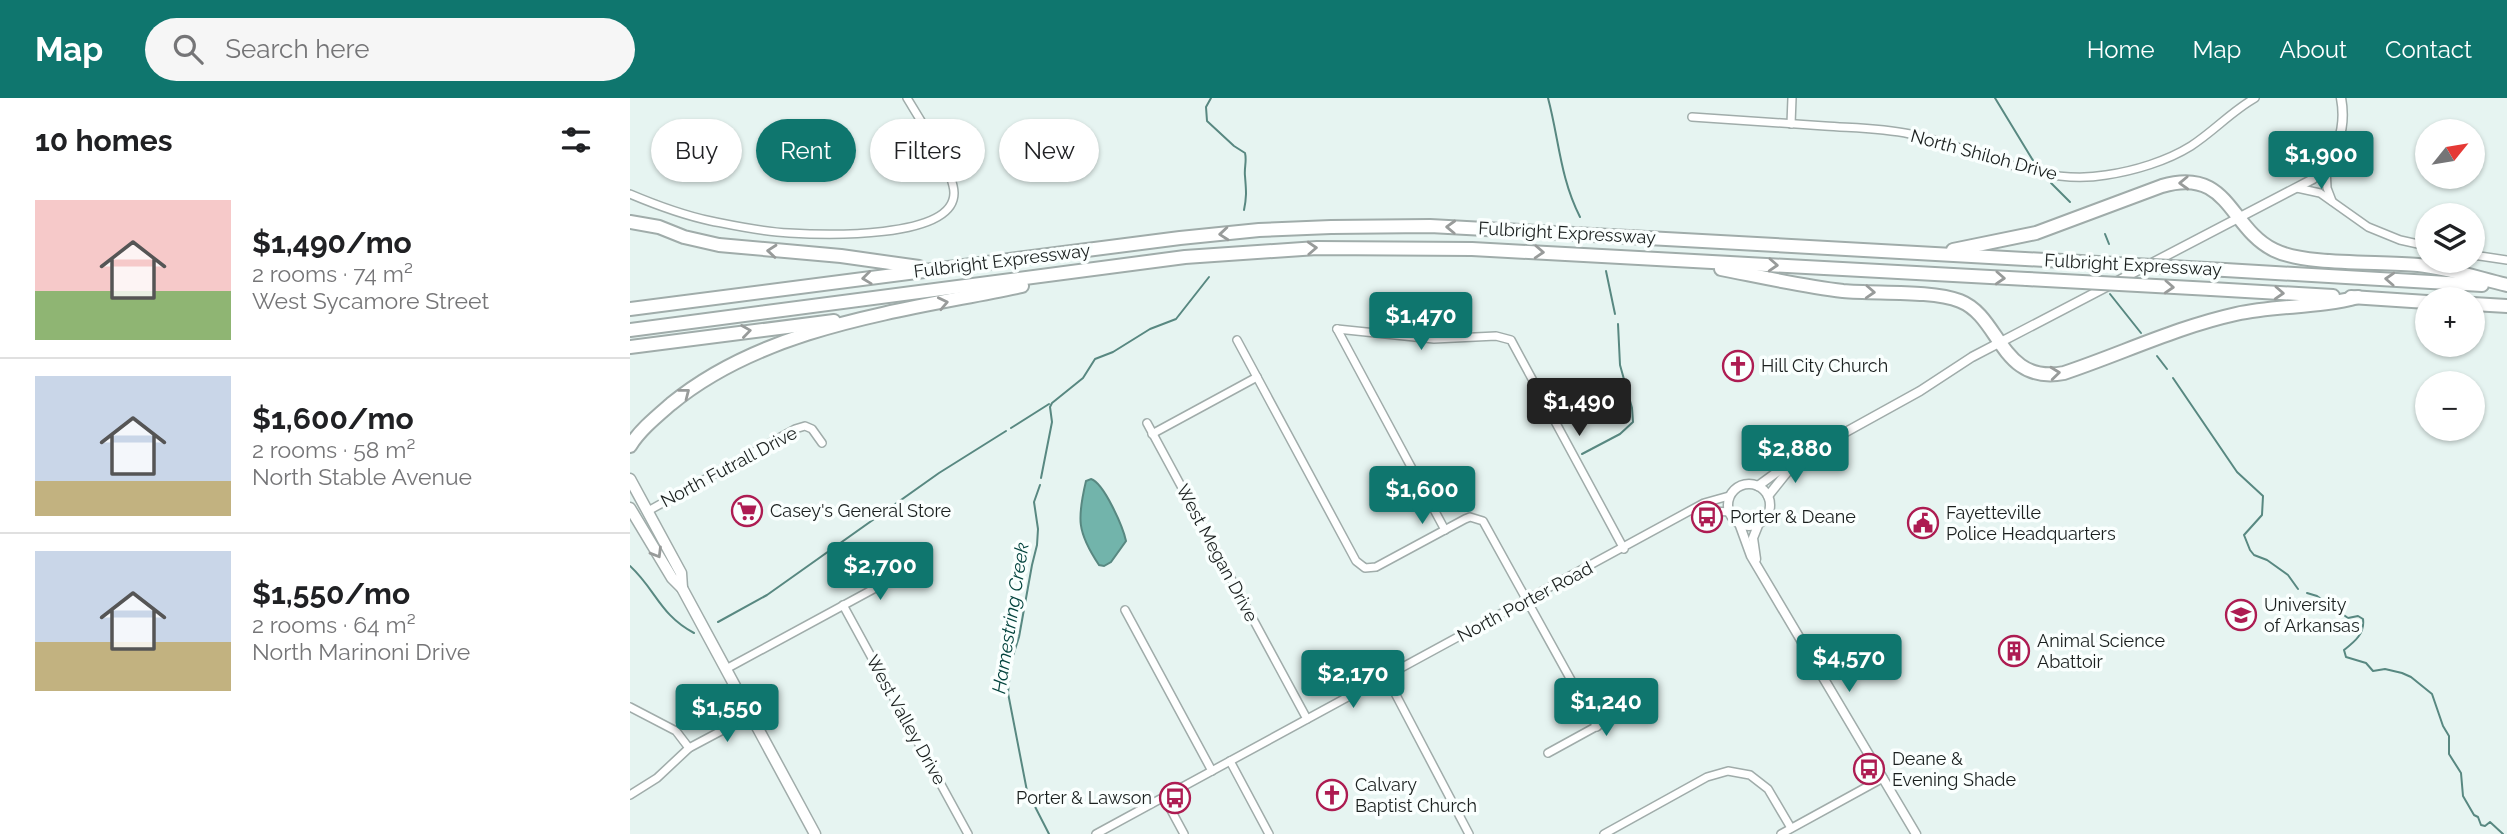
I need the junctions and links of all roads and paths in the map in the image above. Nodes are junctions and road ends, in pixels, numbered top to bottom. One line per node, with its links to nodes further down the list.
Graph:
1 (907, 98): 9 (street)
2 (1792, 98): 6 (street)
3 (2255, 98): 6 (street, North Shiloh Drive)
4 (2341, 98): 7 (street)
5 (1692, 117): 6 (street, North Shiloh Drive)
6 (1791, 124)
7 (2326, 167): 8 (street); 10 (street)
8 (2297, 188): 10 (street); 11 (street)
9 (630, 194)
10 (2333, 201): 13 (street)
11 (2239, 216): 14 (highway, one-way to 14); 20 (highway); 29 (street)
12 (630, 222): 19 (highway, one-way to 12)
13 (2415, 243)
14 (1925, 254): 19 (highway, Fulbright Expressway, one-way to 19); 20 (highway, Fulbright Expressway, one-way to 14, bridge)
15 (2485, 257): 17 (street)
16 (1681, 260): 18 (highway, Fulbright Expressway, one-way to 16); 21 (highway, Fulbright Expressway, one-way to 21, bridge); 29 (highway, one-way to 29)
17 (2507, 260)
18 (1122, 265): 26 (highway, one-way to 18); 27 (highway, Fulbright Expressway)
19 (934, 269): 25 (highway, Fulbright Expressway, one-way to 25)
20 (2507, 286)
21 (2358, 297): 22 (highway, Fulbright Expressway); 29 (highway, one-way to 21)
22 (2415, 301)
23 (2485, 305): 24 (highway)
24 (2507, 306)
25 (630, 309)
26 (876, 317): 30 (highway, one-way to 26); 35 (highway, one-way to 26)
27 (630, 330)
28 (1237, 340): 31 (street)
29 (1998, 342): 36 (street)
30 (630, 347)
31 (1257, 377): 33 (street); 47 (street)
32 (1147, 423): 33 (street, West Megan Drive)
33 (1153, 434): 60 (street, West Megan Drive)
34 (822, 443): 42 (street, North Futrall Drive)
35 (630, 446)
36 (1796, 461): 38 (street); 40 (street)
37 (630, 479): 42 (main road)
38 (1758, 486): 39 (street); 40 (street)
39 (1729, 496): 41 (street, North Porter Road); 43 (street)
40 (1768, 496): 46 (street)
41 (1694, 510): 43 (street); 48 (street, North Porter Road)
42 (648, 511): 44 (main road, North Futrall Drive); 51 (main road)
43 (1730, 512): 45 (street)
44 (632, 514): 51 (main road, one-way to 51)
45 (1739, 523): 46 (street); 49 (street)
46 (1759, 523): 49 (street)
47 (1445, 530): 48 (street); 52 (street)
48 (1624, 549): 52 (street, North Porter Road)
49 (1758, 569): 66 (street)
50 (903, 573): 53 (street)
51 (682, 587): 55 (main road)
52 (1528, 600): 56 (street, North Porter Road); 61 (street)
53 (843, 606): 55 (street); 72 (street, West Valley Drive)
54 (1125, 610): 65 (street)
55 (726, 670): 59 (main road)
56 (1386, 676): 60 (street, North Porter Road); 77 (street)
57 (1650, 697): 61 (street)
58 (630, 707): 62 (street)
59 (751, 715): 62 (street); 71 (main road)
60 (1307, 719): 64 (street, North Porter Road)
61 (1597, 727): 63 (street)
62 (689, 748): 67 (street)
63 (1548, 753)
64 (1230, 761): 65 (street, North Porter Road); 76 (street)
65 (1212, 771): 68 (street, North Porter Road)
66 (1883, 778): 70 (street); 80 (street)
67 (630, 794)
68 (1164, 797): 69 (street, North Porter Road); 75 (street)
69 (1113, 825): 73 (street, North Porter Road); 74 (street)
70 (1791, 828): 78 (street); 79 (street)
71 (815, 834)
72 (968, 834)
73 (1096, 834)
74 (1118, 834)
75 (1184, 834)
76 (1269, 834)
77 (1469, 834)
78 (1604, 834)
79 (1780, 834)
80 (1916, 834)

